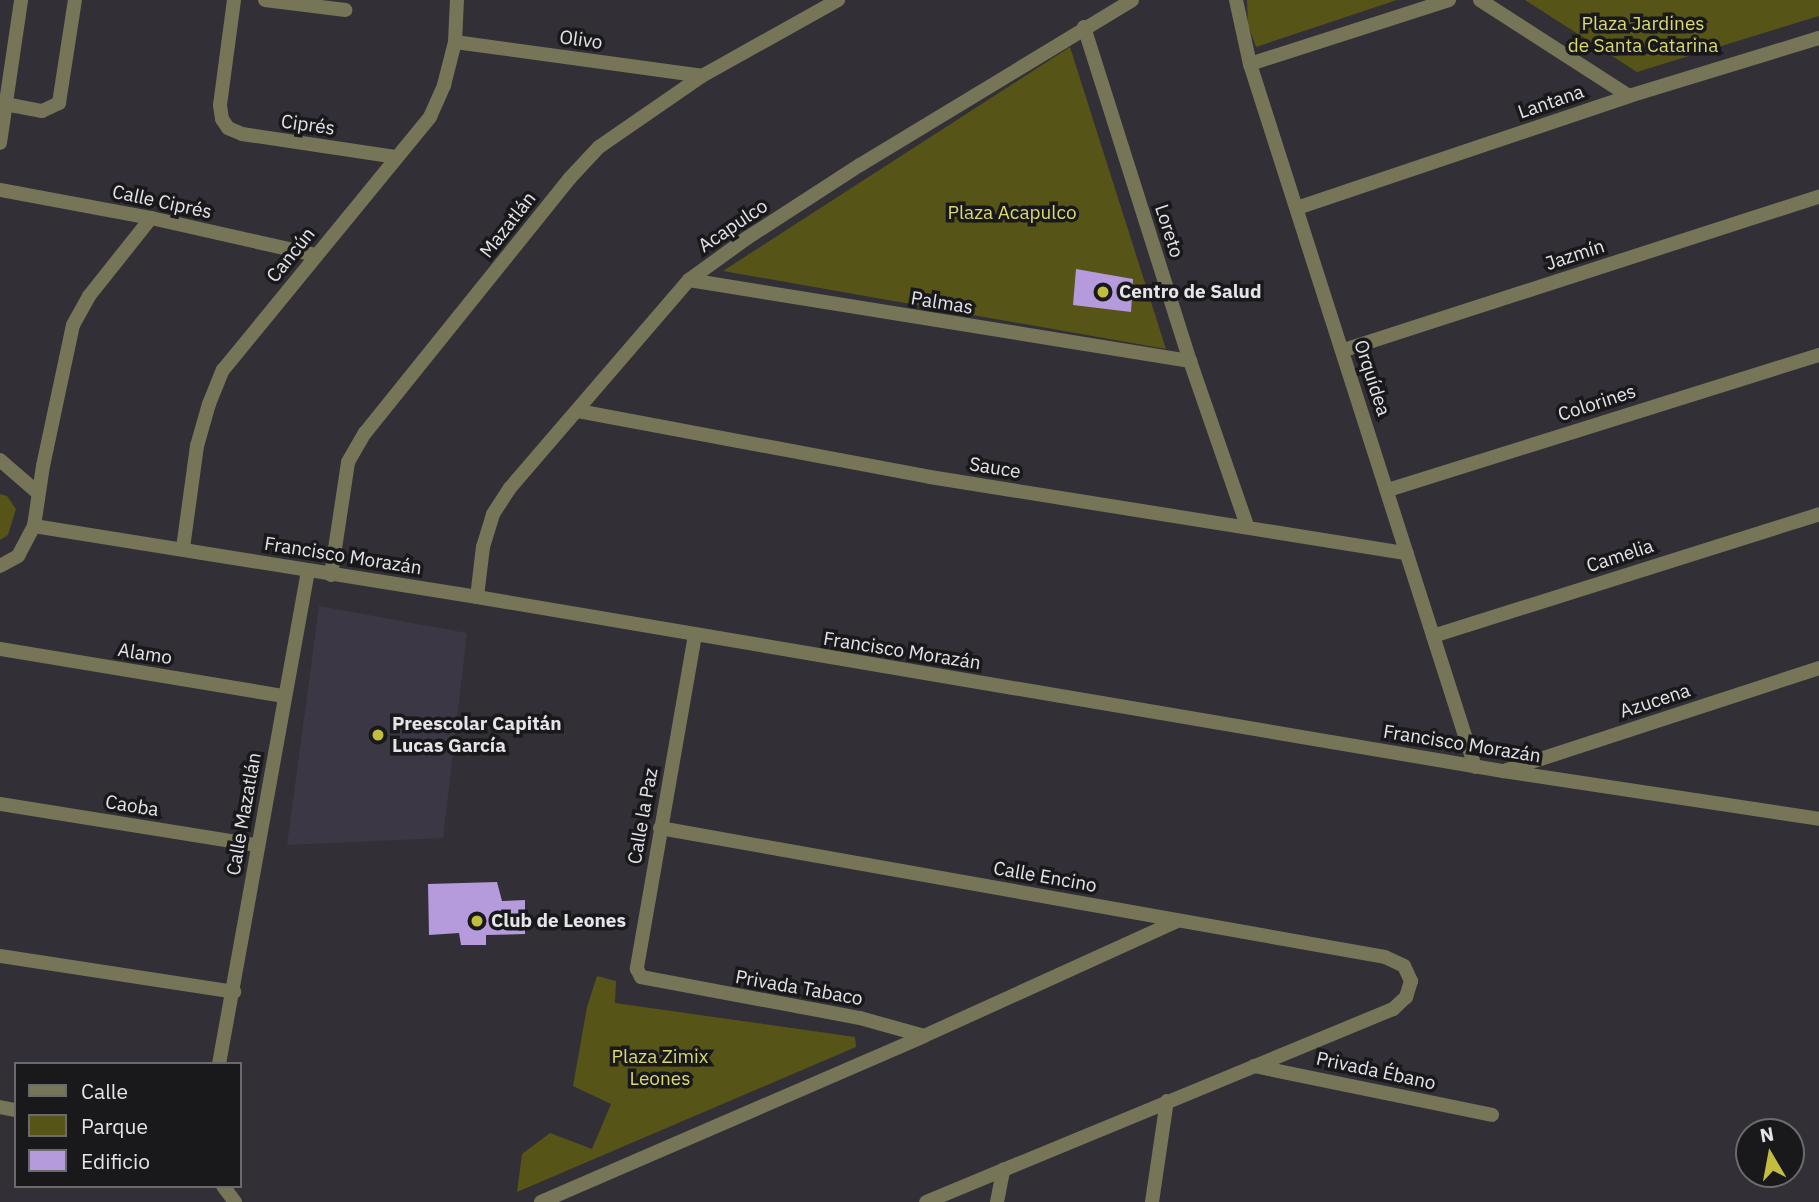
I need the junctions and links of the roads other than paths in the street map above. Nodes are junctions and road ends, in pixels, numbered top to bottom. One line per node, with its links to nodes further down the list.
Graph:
1 (21, 0): 18 (street)
2 (75, 0): 18 (street)
3 (234, 0): 20 (street, Ciprés)
4 (265, 0): 11 (street)
5 (457, 0): 14 (street, Cancún)
6 (838, 0): 16 (street, Mazatlán)
7 (1132, 0): 12 (street, Acapulco)
8 (1236, 0): 15 (street, Orquídea)
9 (1449, 0): 15 (street)
10 (1480, 0): 17 (street)
11 (345, 10)
12 (1084, 27): 26 (street, Acapulco); 29 (street, Loreto)
13 (1819, 38): 17 (street, Lantana)
14 (455, 42): 16 (street, Olivo); 20 (street, Cancún)
15 (1250, 64): 23 (street, Orquídea)
16 (702, 76): 41 (street, Mazatlán)
17 (1629, 96): 23 (street, Lantana)
18 (3, 104): 19 (street)
19 (0, 143)
20 (395, 157): 25 (street, Cancún)
21 (0, 190): 24 (street, Calle Ciprés)
22 (1819, 197): 27 (street, Jazmín)
23 (1297, 208): 27 (street, Orquídea)
24 (151, 218): 25 (street, Calle Ciprés); 33 (street)
25 (315, 255): 37 (street, Cancún)
26 (689, 280): 29 (street, Palmas); 30 (street, Acapulco)
27 (1344, 350): 32 (street, Orquídea)
28 (1819, 355): 32 (street, Colorines)
29 (1190, 361): 36 (street, Loreto)
30 (578, 411): 36 (street, Sauce); 42 (street, Acapulco)
31 (0, 460): 33 (street)
32 (1388, 490): 38 (street, Orquídea)
33 (38, 494): 35 (street)
34 (1819, 514): 44 (street, Camelia)
35 (34, 526): 37 (street, Francisco Morazán); 39 (street)
36 (1247, 526): 38 (street, Sauce)
37 (183, 548): 40 (street, Francisco Morazán)
38 (1407, 553): 44 (street, Orquídea)
39 (0, 566)
40 (308, 571): 41 (street, Francisco Morazán); 47 (street, Calle Mazatlán)
41 (331, 575): 42 (street, Francisco Morazán)
42 (477, 597): 43 (street, Francisco Morazán)
43 (695, 635): 48 (street, Francisco Morazán); 52 (street, Calle la Paz)
44 (1433, 636): 48 (street, Orquídea)
45 (0, 649): 47 (street, Alamo)
46 (1819, 668): 49 (street, Azucena)
47 (284, 696): 53 (street, Calle Mazatlán)
48 (1475, 766): 49 (street, Francisco Morazán)
49 (1503, 771): 51 (street, Francisco Morazán)
50 (0, 804): 53 (street, Caoba)
51 (1819, 819)
52 (660, 828): 54 (street, Calle Encino); 56 (street, Calle la Paz)
53 (257, 845): 57 (street, Calle Mazatlán)
54 (1178, 921): 58 (street); 60 (street, Calle Encino)
55 (0, 956): 57 (street)
56 (665, 984): 58 (street, Privada Tabaco)
57 (234, 992): 59 (street, Calle Mazatlán)
58 (924, 1037): 64 (street)
59 (219, 1062)
60 (1252, 1065): 61 (street); 62 (street, Privada Ébano)
61 (1167, 1101): 63 (street); 67 (street)
62 (1492, 1115)
63 (1003, 1170): 65 (street); 66 (street)
64 (541, 1202)
65 (926, 1202)
66 (996, 1202)
67 (1152, 1202)

